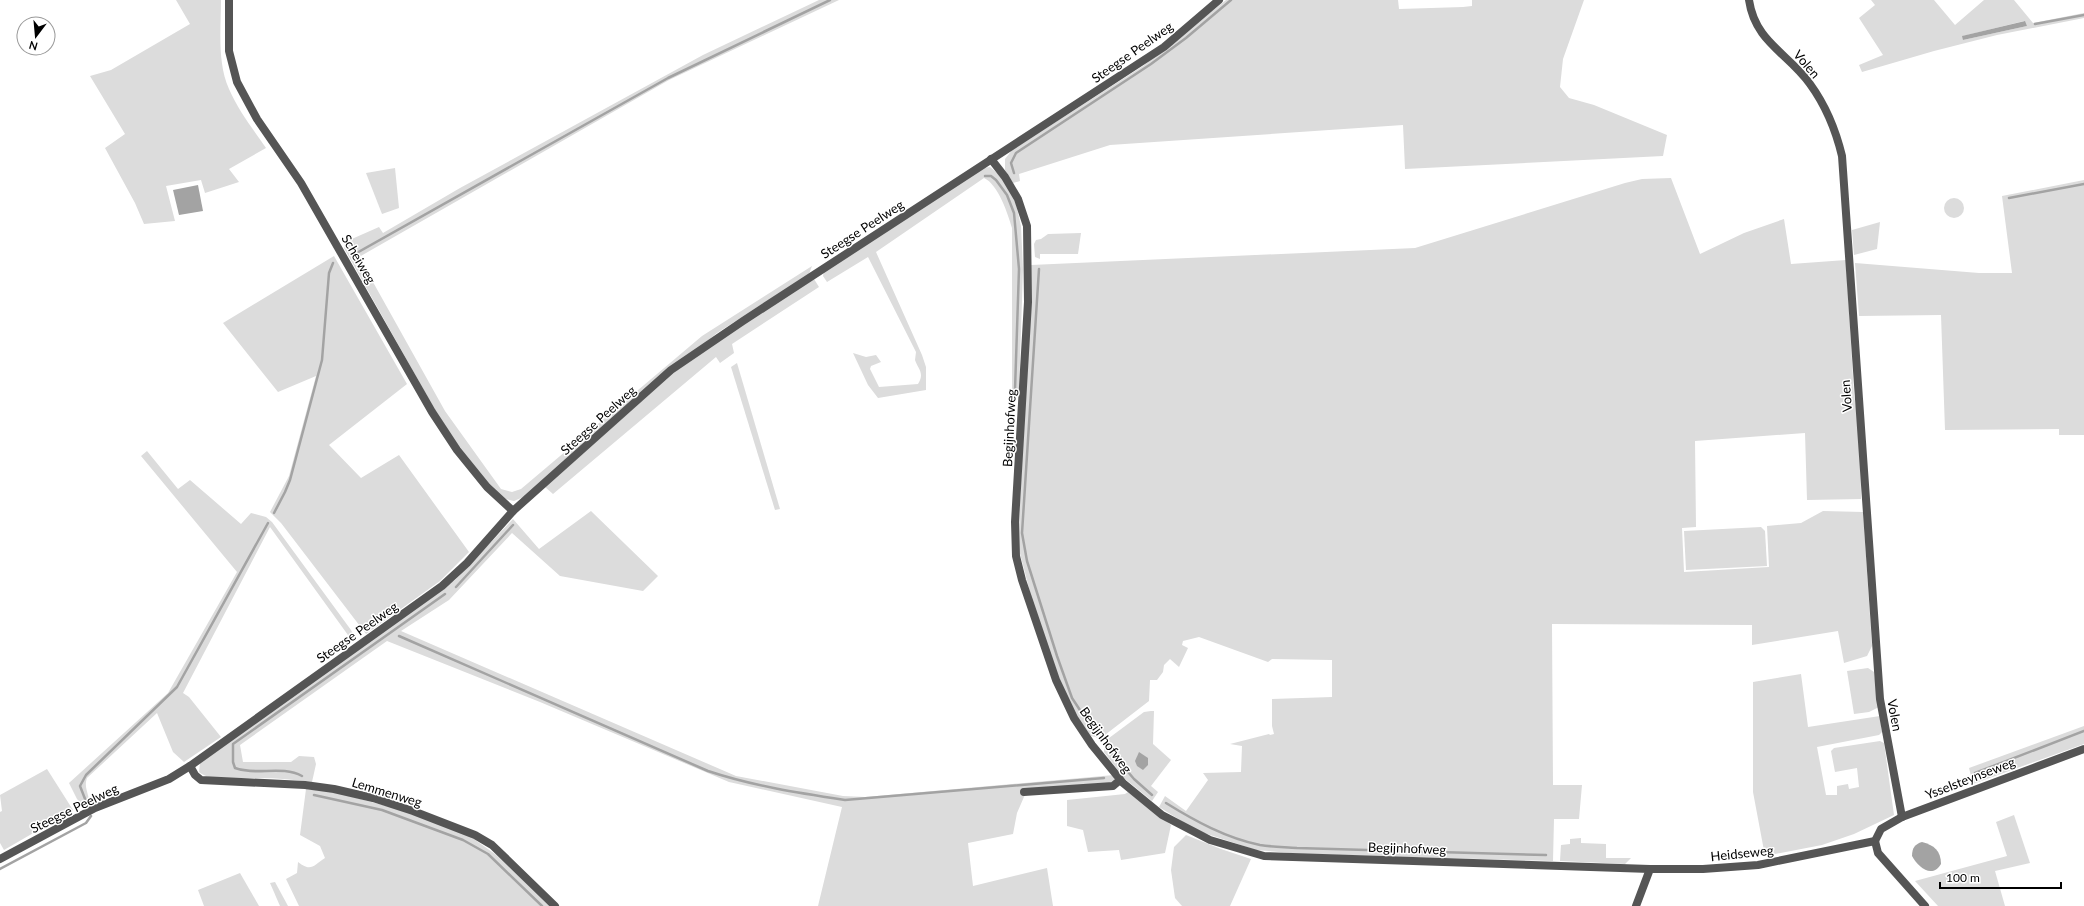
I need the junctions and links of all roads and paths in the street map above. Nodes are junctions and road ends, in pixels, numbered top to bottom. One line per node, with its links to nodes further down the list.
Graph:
1 (229, 0): 5 (street, Scheiweg)
2 (1219, 0): 4 (street, Steegse Peelweg)
3 (1749, 0): 10 (street, Volen)
4 (991, 160): 5 (street, Steegse Peelweg); 8 (street, Begijnhofweg)
5 (513, 511): 7 (street, Steegse Peelweg)
6 (2084, 749): 10 (street, Ysselsteynseweg)
7 (190, 766): 12 (street, Steegse Peelweg); 14 (street, Lemmenweg)
8 (1120, 780): 9 (street); 13 (street, Begijnhofweg)
9 (1024, 792)
10 (1902, 817): 11 (street, Ysselsteynseweg)
11 (1875, 841): 13 (street, Heidseweg); 16 (street)
12 (0, 859)
13 (1650, 869): 15 (street)
14 (555, 906)
15 (1636, 906)
16 (1926, 906)

